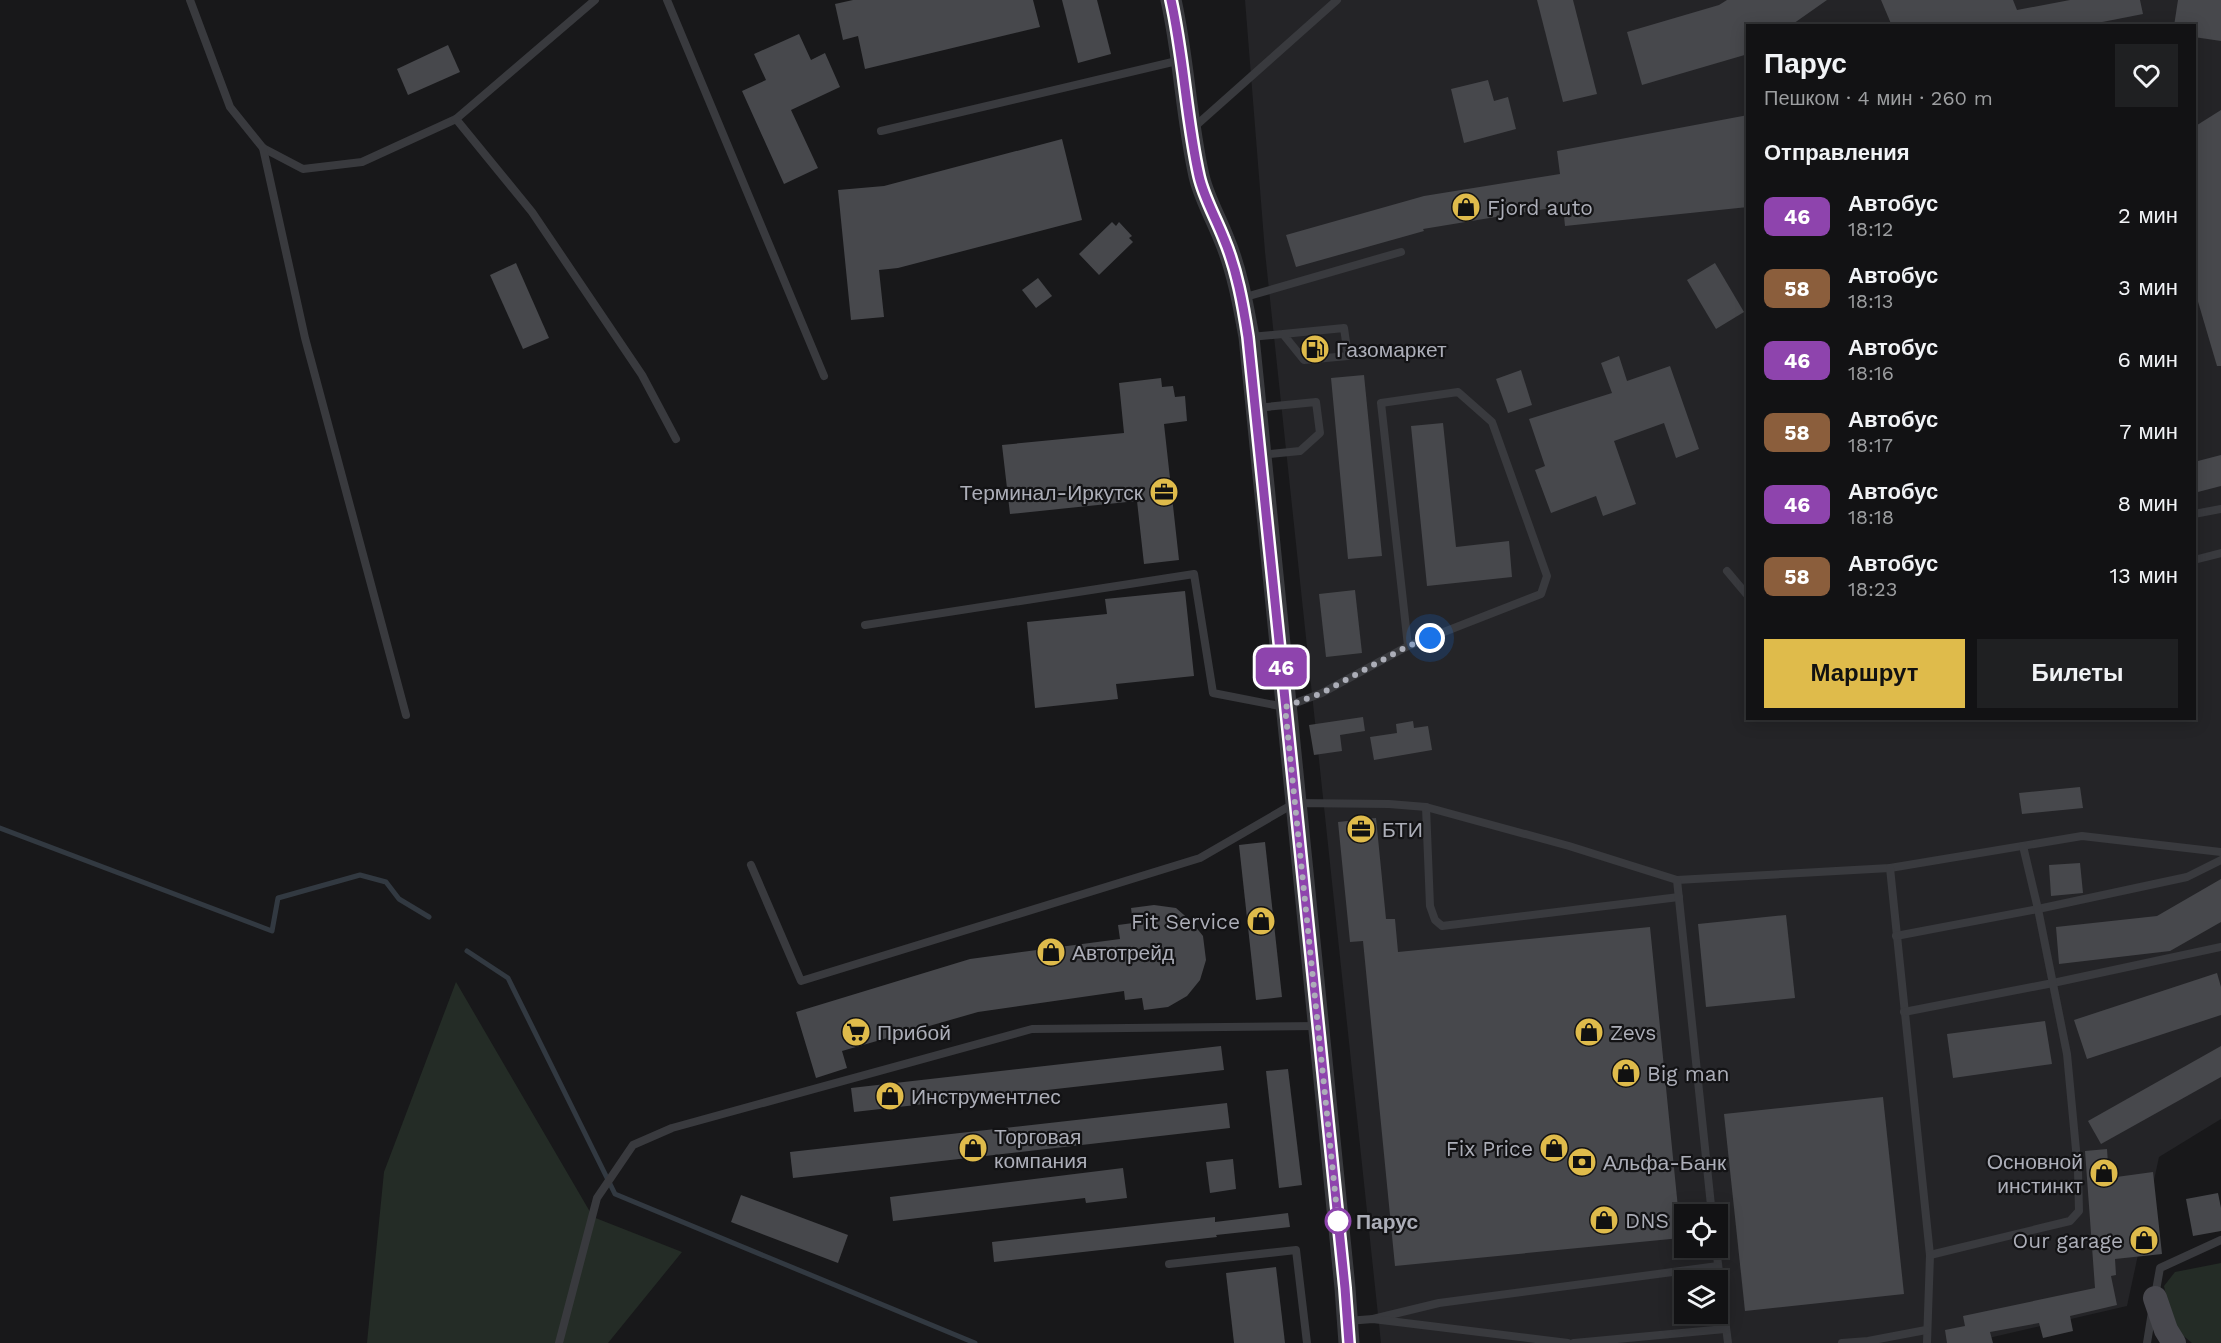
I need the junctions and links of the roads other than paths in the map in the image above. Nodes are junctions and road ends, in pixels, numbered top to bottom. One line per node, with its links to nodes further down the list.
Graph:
1 (190, 0): 10 (lane)
2 (594, 0): 7 (lane)
3 (667, 0): 15 (lane)
4 (1171, 0): 6 (street)
5 (1336, 0): 8 (lane)
6 (1182, 60): 8 (street); 9 (lane)
7 (456, 119): 10 (lane); 17 (lane)
8 (1192, 129): 12 (street)
9 (881, 131)
10 (263, 147): 28 (lane)
11 (1401, 252): 12 (lane)
12 (1242, 298): 14 (street)
13 (1283, 334): 13 (lane); 14 (lane)
14 (1248, 337): 16 (street)
15 (824, 376)
16 (1255, 408): 18 (street); 18 (lane)
17 (676, 439)
18 (1259, 456): 27 (street)
19 (2221, 509): 20 (lane)
20 (2196, 514)
21 (2221, 553): 22 (lane)
22 (2196, 559)
23 (1727, 571): 24 (lane)
24 (1746, 595)
25 (865, 625): 27 (lane)
26 (1408, 646): 26 (lane); 27 (lane)
27 (1285, 707): 29 (street)
28 (406, 715)
29 (1295, 803): 30 (lane); 34 (lane); 43 (street)
30 (1426, 807): 36 (lane); 37 (lane)
31 (2023, 846): 32 (lane); 35 (lane); 38 (lane)
32 (2221, 852)
33 (2221, 860): 38 (lane)
34 (751, 865)
35 (1890, 868): 36 (lane); 39 (lane)
36 (1677, 879): 37 (lane)
37 (1679, 897): 44 (lane)
38 (2038, 909): 39 (lane); 41 (lane)
39 (1896, 936): 42 (lane)
40 (2221, 946): 41 (lane)
41 (2053, 983): 42 (lane); 46 (lane)
42 (1904, 1012): 46 (lane)
43 (1318, 1026): 52 (street); 55 (lane)
44 (1711, 1204)
45 (2221, 1240): 50 (lane)
46 (1930, 1255): 54 (lane)
47 (1717, 1258): 49 (lane)
48 (1169, 1264): 56 (lane)
49 (1718, 1266): 51 (lane); 53 (lane)
50 (2155, 1298): 63 (lane); 64 (main road)
51 (1372, 1319): 52 (lane); 58 (lane)
52 (1347, 1321): 57 (street)
53 (1725, 1329): 59 (lane); 60 (lane)
54 (1926, 1330): 61 (lane); 62 (lane)
55 (559, 1343)
56 (1307, 1343)
57 (1349, 1343)
58 (1568, 1343)
59 (1574, 1343)
60 (1728, 1343)
61 (1842, 1343)
62 (1927, 1343)
63 (2147, 1343)
64 (2174, 1343)

